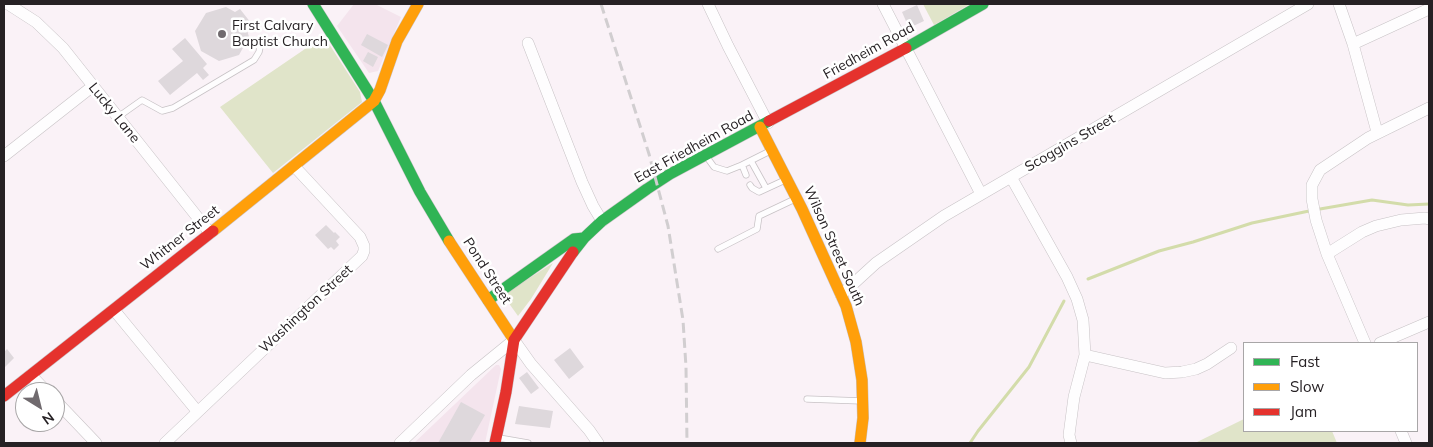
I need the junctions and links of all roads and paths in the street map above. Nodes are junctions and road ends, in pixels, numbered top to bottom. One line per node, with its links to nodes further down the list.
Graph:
1 (10, 4): 14 (street, Lucky Lane)
2 (313, 4): 15 (street, Pond Street)
3 (418, 4): 15 (street)
4 (708, 4): 18 (street)
5 (883, 4): 13 (street)
6 (983, 4): 13 (street, Friedheim Road)
7 (1308, 4): 27 (street, Scoggins Street)
8 (1339, 4): 12 (street)
9 (1429, 10): 12 (street)
10 (262, 38): 17 (lane)
11 (528, 43): 34 (street)
12 (1353, 44): 19 (street)
13 (906, 48): 18 (street, Friedheim Road); 31 (street)
14 (93, 86): 17 (street, Lucky Lane); 21 (street)
15 (374, 101): 24 (street, Whitner Street); 40 (street, Pond Street)
16 (1429, 108): 19 (street)
17 (118, 117): 35 (street, Lucky Lane)
18 (764, 125): 20 (street, Wilson Street South); 22 (street, East Friedheim Road)
19 (1377, 132): 38 (street)
20 (772, 150): 23 (lane); 28 (street, Wilson Street South)
21 (4, 156)
22 (706, 156): 25 (lane); 34 (street, East Friedheim Road)
23 (751, 161): 25 (lane); 30 (lane)
24 (294, 166): 35 (street, Whitner Street); 54 (street, Washington Street)
25 (742, 166): 26 (lane)
26 (746, 176)
27 (1011, 177): 31 (street, Scoggins Street); 47 (street)
28 (787, 179): 30 (lane); 32 (street, Wilson Street South)
29 (750, 185): 30 (lane)
30 (766, 188)
31 (981, 194): 39 (street, Scoggins Street)
32 (796, 198): 37 (lane); 39 (street, Wilson Street South)
33 (1429, 219): 38 (street)
34 (602, 222): 36 (street, East Friedheim Road)
35 (210, 233): 41 (street, Whitner Street)
36 (584, 238): 40 (street, East Friedheim Road); 43 (street)
37 (718, 249)
38 (1327, 254): 44 (street)
39 (841, 294): 52 (street, Wilson Street South)
40 (488, 300): 43 (street, Pond Street)
41 (114, 310): 48 (street, Whitner Street); 54 (street)
42 (1429, 322): 45 (street)
43 (514, 340): 55 (street); 58 (street); 60 (street, Pond Street)
44 (1365, 342)
45 (1382, 342)
46 (1231, 348): 47 (street)
47 (1085, 355): 62 (street)
48 (31, 375): 49 (street); 50 (street, Whitner Street)
49 (38, 382)
50 (4, 396)
51 (807, 399): 52 (lane)
52 (862, 401): 61 (street, Wilson Street South)
53 (65, 410): 56 (street)
54 (197, 412): 57 (street, Washington Street)
55 (496, 440): 59 (lane)
56 (96, 443)
57 (165, 443)
58 (400, 443)
59 (528, 443)
60 (598, 443)
61 (860, 443)
62 (1071, 443)

